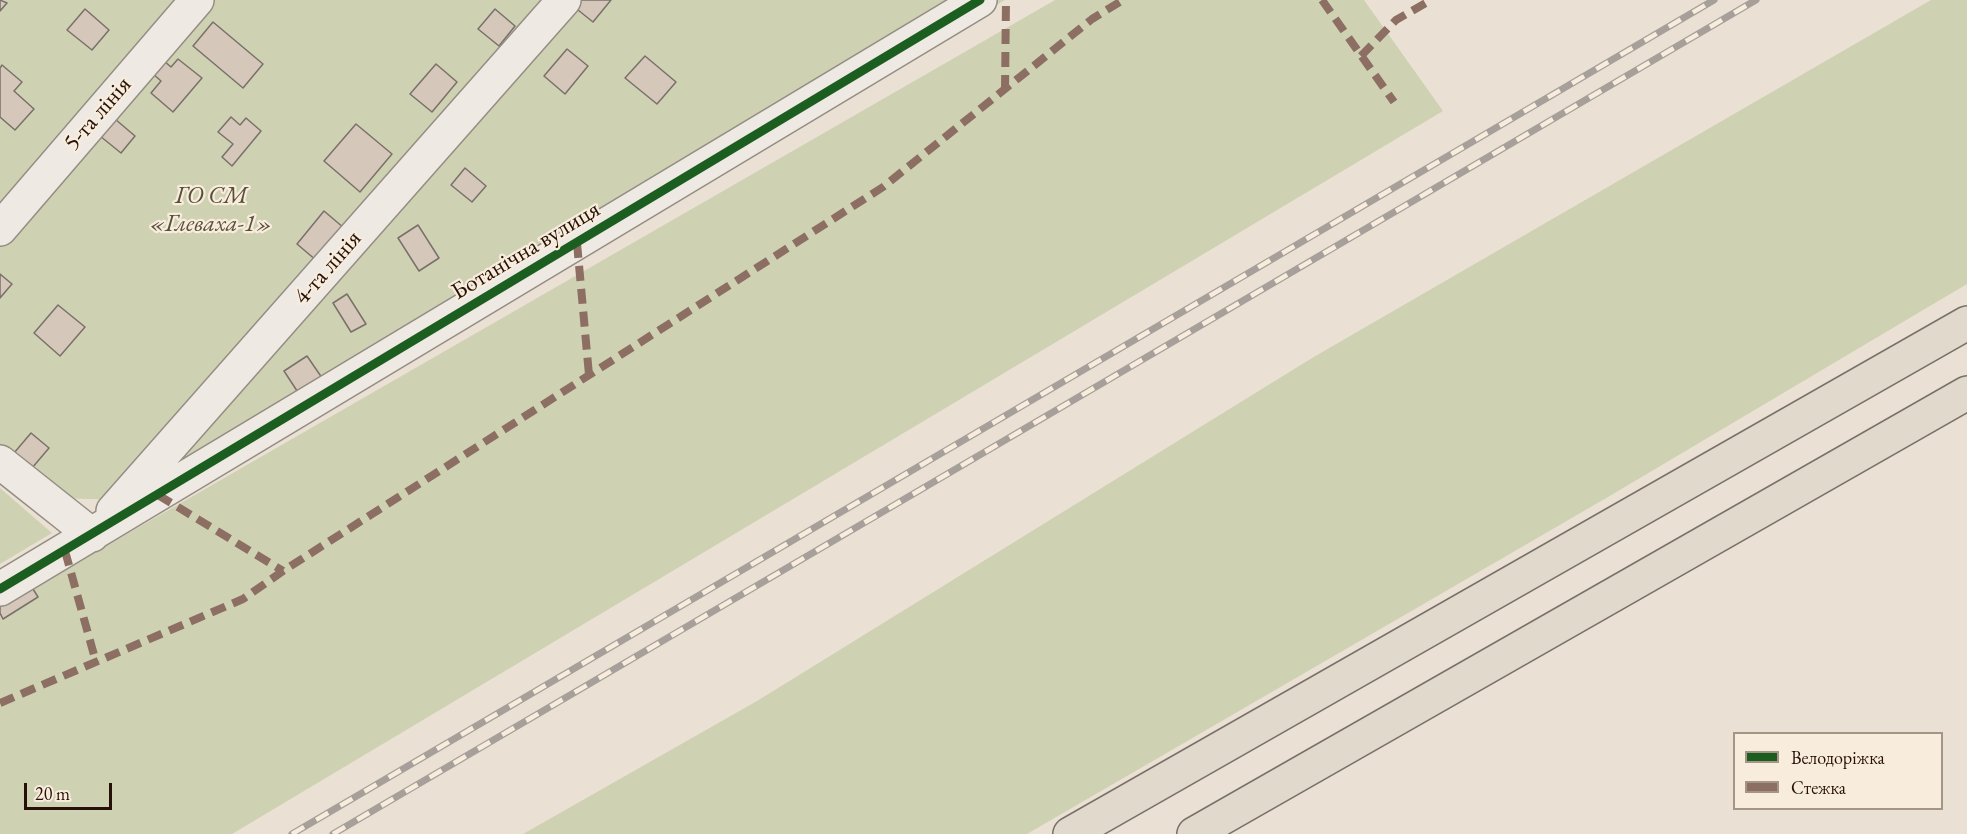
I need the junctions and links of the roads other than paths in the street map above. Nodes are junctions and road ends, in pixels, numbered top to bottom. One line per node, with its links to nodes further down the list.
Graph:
1 (197, 0): 4 (street, 5-та лінія)
2 (564, 0): 8 (street, 4-та лінія)
3 (980, 0): 8 (street, Ботанічна вулиця)
4 (0, 229)
5 (1967, 323): 10 (highway)
6 (1967, 393): 11 (highway)
7 (0, 462): 8 (street)
8 (92, 535): 9 (street, Ботанічна вулиця)
9 (0, 589)
10 (1071, 834)
11 (1194, 834)

